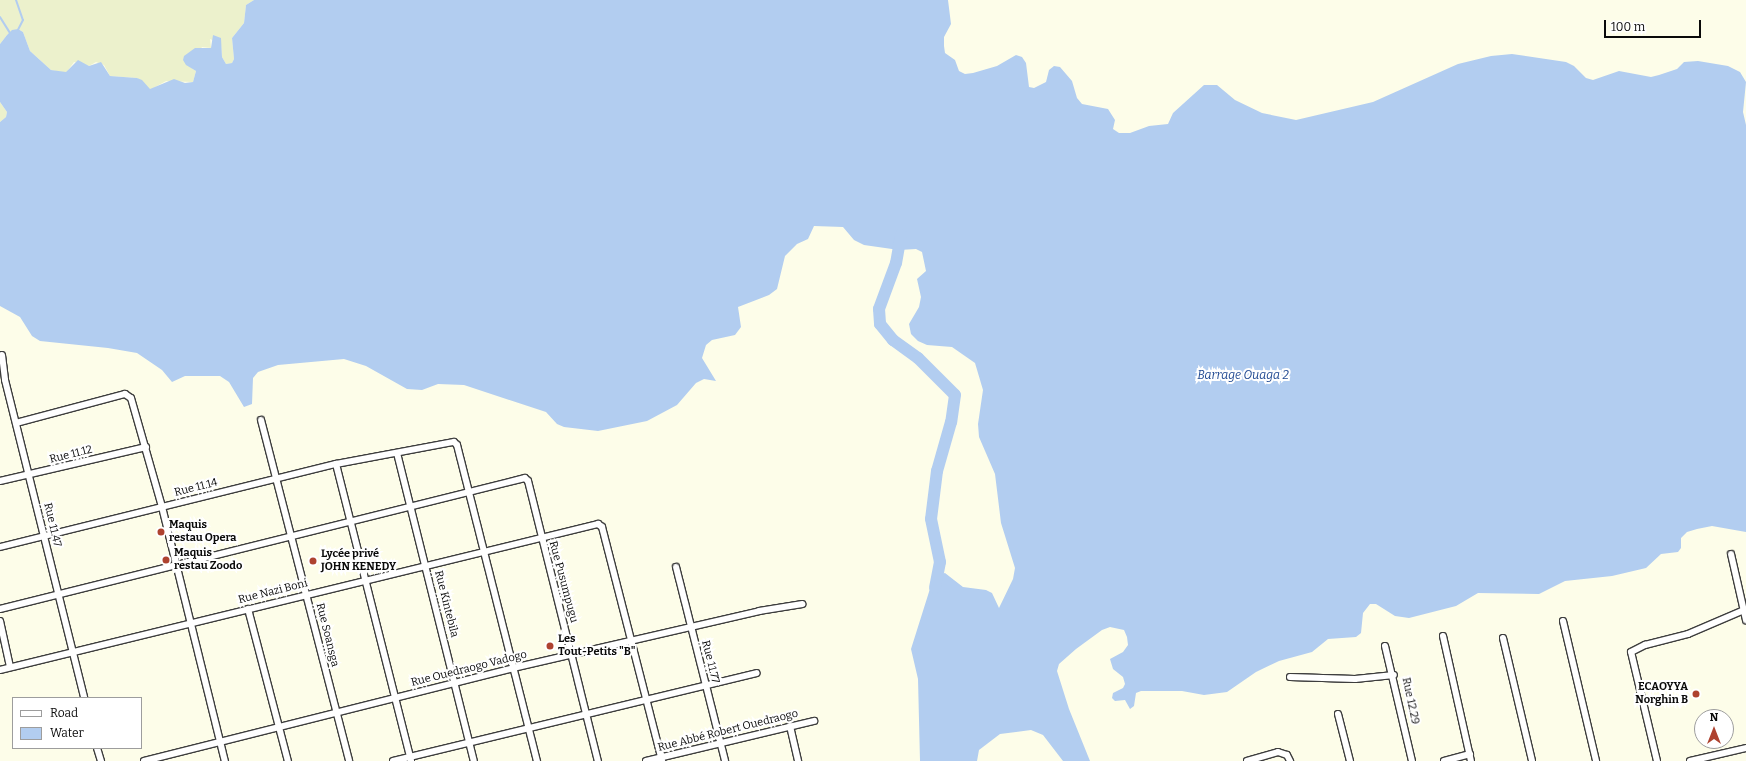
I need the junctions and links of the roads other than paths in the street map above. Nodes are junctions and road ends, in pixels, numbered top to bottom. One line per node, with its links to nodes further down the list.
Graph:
1 (2, 355): 3 (street, Rue 11.47)
2 (261, 420): 8 (street, Rue Soansga)
3 (16, 423): 4 (street); 7 (street, Rue 11.47)
4 (146, 447): 7 (street, Rue 11.12); 11 (street)
5 (397, 453): 6 (street, Rue 11.14); 10 (street, Rue 11.14); 12 (street, Rue Kintebila)
6 (336, 464): 8 (street, Rue 11.14); 13 (street)
7 (30, 475): 9 (street, Rue 11.12); 14 (street, Rue 11.47)
8 (276, 478): 11 (street, Rue 11.14); 15 (street, Rue Soansga)
9 (0, 481)
10 (469, 492): 12 (street); 16 (street, Rue Pusumpugu); 18 (street)
11 (162, 506): 14 (street, Rue 11.14); 20 (street)
12 (411, 507): 13 (street); 21 (street, Rue Kintebila)
13 (351, 521): 15 (street); 23 (street)
14 (44, 536): 17 (street, Rue 11.14); 25 (street, Rue 11.47)
15 (291, 536): 20 (street); 24 (street, Rue Soansga)
16 (540, 538): 18 (street, Rue Nazi Boni); 37 (street, Rue Nazi Boni); 40 (street, Rue Pusumpugu)
17 (0, 547)
18 (483, 551): 21 (street, Rue Nazi Boni); 42 (street)
19 (1731, 554): 29 (street)
20 (176, 565): 25 (street); 33 (street)
21 (426, 566): 23 (street, Rue Nazi Boni); 47 (street, Rue Kintebila)
22 (676, 567): 34 (street, Rue 11.77)
23 (365, 580): 24 (street, Rue Nazi Boni); 50 (street)
24 (306, 594): 27 (street, Rue Nazi Boni); 52 (street, Rue Soansga)
25 (58, 595): 28 (street); 39 (street, Rue 11.47)
26 (802, 604): 34 (street, Rue Ouedraogo Vadogo)
27 (248, 608): 33 (street, Rue Nazi Boni); 58 (street)
28 (0, 609)
29 (1744, 610): 30 (street); 88 (street)
30 (1746, 620)
31 (0, 621): 41 (street)
32 (1563, 621): 87 (street)
33 (190, 623): 39 (street, Rue Nazi Boni); 61 (street)
34 (691, 626): 37 (street, Rue Ouedraogo Vadogo); 48 (street, Rue 11.77)
35 (1443, 636): 64 (street)
36 (1503, 638): 86 (street)
37 (630, 641): 40 (street, Rue Ouedraogo Vadogo); 51 (street)
38 (1385, 646): 45 (street, Rue 12.29)
39 (74, 652): 41 (street, Rue Nazi Boni); 49 (street, Rue 11.47)
40 (572, 654): 42 (street, Rue Ouedraogo Vadogo); 53 (street, Rue Pusumpugu)
41 (10, 667): 43 (street, Rue Nazi Boni)
42 (513, 668): 47 (street, Rue Ouedraogo Vadogo); 57 (street)
43 (0, 670)
44 (756, 673): 48 (street)
45 (1394, 675): 46 (street); 83 (street, Rue 12.29)
46 (1290, 677)
47 (455, 682): 50 (street, Rue Ouedraogo Vadogo); 59 (street, Rue Kintebila)
48 (705, 684): 51 (street); 60 (street, Rue 11.77)
49 (84, 697)
50 (395, 698): 52 (street, Rue Ouedraogo Vadogo); 66 (street)
51 (645, 699): 53 (street); 67 (street)
52 (336, 712): 58 (street, Rue Ouedraogo Vadogo); 72 (street, Rue Soansga)
53 (586, 713): 57 (street); 76 (street, Rue Pusumpugu)
54 (1338, 714): 82 (street)
55 (814, 721): 56 (street, Rue Abbé Robert Ouedraogo)
56 (790, 726): 60 (street, Rue Abbé Robert Ouedraogo); 79 (street)
57 (528, 727): 59 (street); 75 (street)
58 (279, 728): 61 (street, Rue Ouedraogo Vadogo); 71 (street)
59 (469, 742): 66 (street); 74 (street, Rue Kintebila)
60 (721, 742): 67 (street, Rue Abbé Robert Ouedraogo); 78 (street, Rue 11.77)
61 (220, 743): 69 (street, Rue Ouedraogo Vadogo); 70 (street)
62 (1746, 748): 65 (street)
63 (97, 749): 68 (street)
64 (1470, 754): 84 (street); 85 (street)
65 (1715, 758): 89 (street)
66 (410, 759): 73 (street)
67 (661, 759): 77 (street, Rue Abbé Robert Ouedraogo)
68 (101, 761)
69 (144, 761)
70 (225, 761)
71 (288, 761)
72 (349, 761)
73 (393, 761)
74 (474, 761)
75 (537, 761)
76 (598, 761)
77 (646, 761)
78 (725, 761)
79 (798, 761)
80 (1247, 761): 81 (street)
81 (1290, 761)
82 (1350, 761)
83 (1412, 761)
84 (1444, 761)
85 (1471, 761)
86 (1532, 761)
87 (1596, 761)
88 (1657, 761)
89 (1690, 761)

